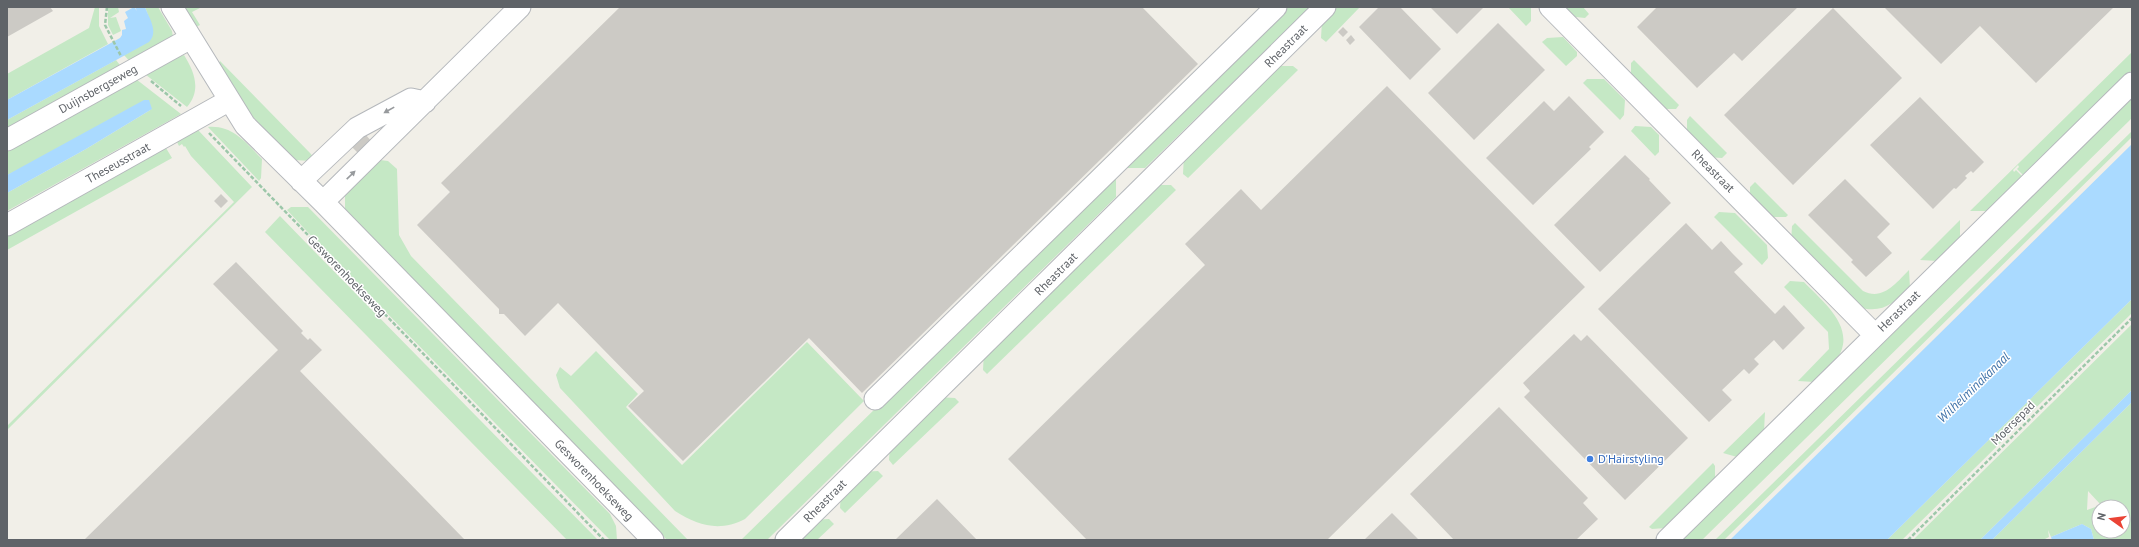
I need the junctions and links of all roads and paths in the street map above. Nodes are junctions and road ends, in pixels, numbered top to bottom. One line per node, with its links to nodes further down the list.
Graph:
1 (107, 7): 8 (path, Gesworenhoekseweg)
2 (172, 7): 7 (street, Gesworenhoekseweg)
3 (520, 7): 11 (street)
4 (1276, 7): 19 (street)
5 (1325, 7): 22 (street, Rheastraat)
6 (1550, 7): 18 (street, Rheastraat)
7 (190, 39): 8 (street, Duijnsbergseweg); 10 (street, Gesworenhoekseweg)
8 (129, 63): 12 (path, Gesworenhoekseweg); 13 (street, Duijnsbergseweg)
9 (2132, 83): 18 (street, Herastraat)
10 (228, 101): 12 (street, Theseusstraat); 14 (street, Gesworenhoekseweg)
11 (425, 102): 14 (street, one-way to 14); 15 (street, one-way to 11)
12 (196, 119): 16 (street, Theseusstraat); 21 (path, Gesworenhoekseweg)
13 (7, 140)
14 (301, 181): 15 (street, Gesworenhoekseweg)
15 (323, 202): 20 (street, Gesworenhoekseweg)
16 (7, 225)
17 (2132, 318): 24 (path, Moersepad)
18 (1875, 335): 23 (street, Herastraat)
19 (875, 398)
20 (650, 539)
21 (604, 540)
22 (786, 540)
23 (1667, 540)
24 (1908, 540)

